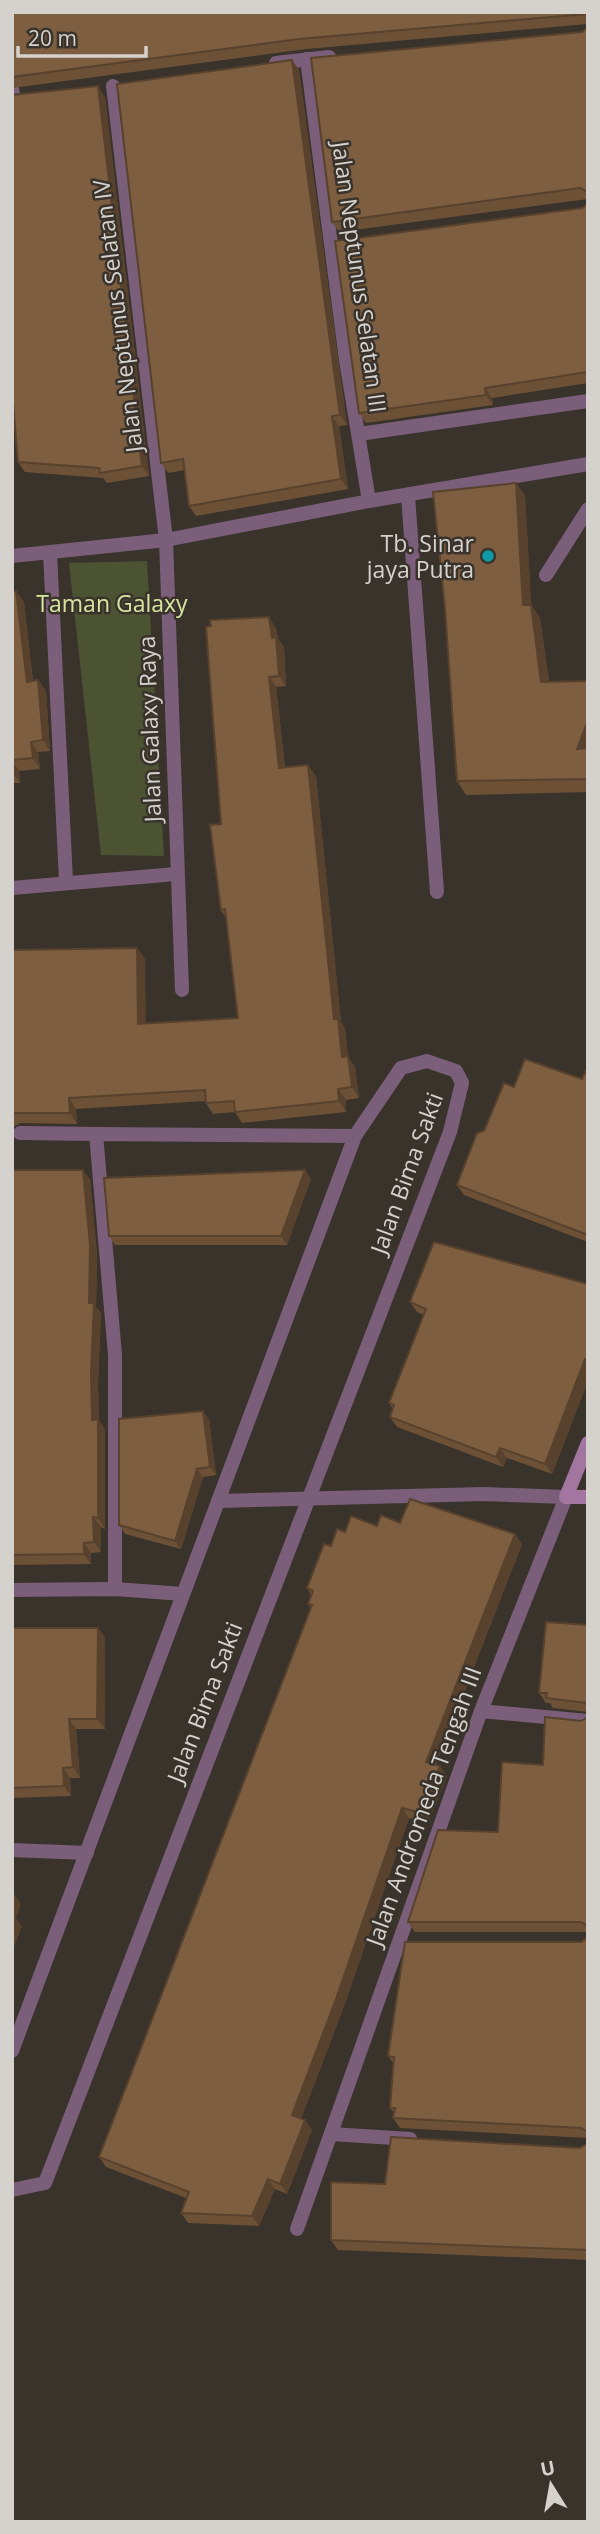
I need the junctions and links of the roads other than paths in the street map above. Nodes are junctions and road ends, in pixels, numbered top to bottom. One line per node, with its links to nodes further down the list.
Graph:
1 (347, 55): 2 (street)
2 (307, 59): 3 (street); 8 (street, Jalan Neptunus Selatan III)
3 (265, 65)
4 (114, 86): 13 (street, Jalan Neptunus Selatan IV)
5 (12, 87): 6 (street)
6 (17, 96)
7 (588, 401): 8 (street)
8 (359, 434): 11 (street, Jalan Neptunus Selatan III)
9 (588, 464): 10 (street)
10 (408, 496): 11 (street); 20 (street)
11 (369, 501): 13 (street)
12 (588, 509): 16 (street)
13 (166, 540): 14 (street); 17 (street, Jalan Galaxy Raya)
14 (50, 553): 15 (street); 18 (street)
15 (12, 555)
16 (546, 575)
17 (176, 874): 18 (street); 21 (street, Jalan Galaxy Raya)
18 (66, 881): 19 (street)
19 (12, 888)
20 (438, 892)
21 (182, 989)
22 (20, 1133): 23 (street)
23 (96, 1134): 24 (street); 30 (street)
24 (355, 1136): 28 (street, Jalan Bima Sakti); 29 (street, Jalan Bima Sakti)
25 (588, 1443): 27 (street)
26 (588, 1496): 27 (street)
27 (566, 1497): 28 (street); 33 (street, Jalan Andromeda Tengah III)
28 (306, 1500): 29 (street); 40 (street, Jalan Bima Sakti)
29 (218, 1501): 32 (street, Jalan Bima Sakti)
30 (115, 1589): 31 (street); 32 (street)
31 (12, 1590)
32 (183, 1594): 36 (street, Jalan Bima Sakti)
33 (481, 1711): 34 (street); 38 (street, Jalan Andromeda Tengah III)
34 (588, 1721)
35 (12, 1850): 36 (street)
36 (87, 1853): 37 (street, Jalan Bima Sakti)
37 (12, 2051)
38 (331, 2134): 39 (street); 41 (street, Jalan Andromeda Tengah III)
39 (425, 2139)
40 (12, 2190)
41 (297, 2229)

